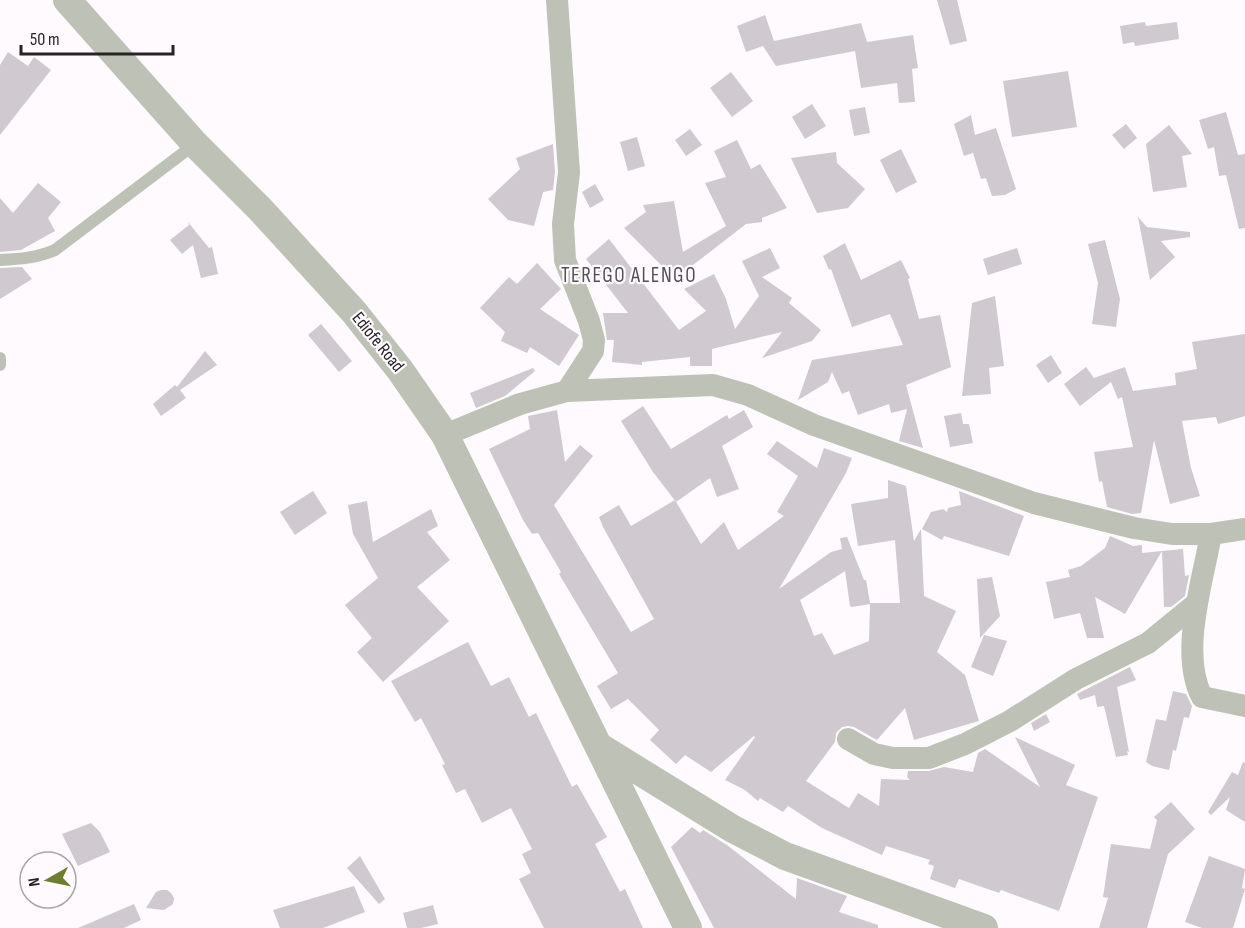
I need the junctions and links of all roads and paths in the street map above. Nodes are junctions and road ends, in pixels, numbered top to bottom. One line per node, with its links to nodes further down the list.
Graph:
1 (67, 0): 3 (street, Ediofe Road)
2 (557, 0): 7 (street)
3 (195, 144): 4 (lane); 8 (street, Ediofe Road)
4 (0, 260)
5 (0, 358): 6 (lane)
6 (0, 365)
7 (567, 391): 8 (street); 10 (street)
8 (445, 435): 14 (street, Ediofe Road)
9 (1245, 529): 10 (street)
10 (1211, 534): 11 (street)
11 (1197, 603): 12 (street); 13 (street)
12 (1245, 706)
13 (848, 739)
14 (600, 746): 15 (street, Ediofe Road); 16 (street)
15 (688, 928)
16 (984, 928)

